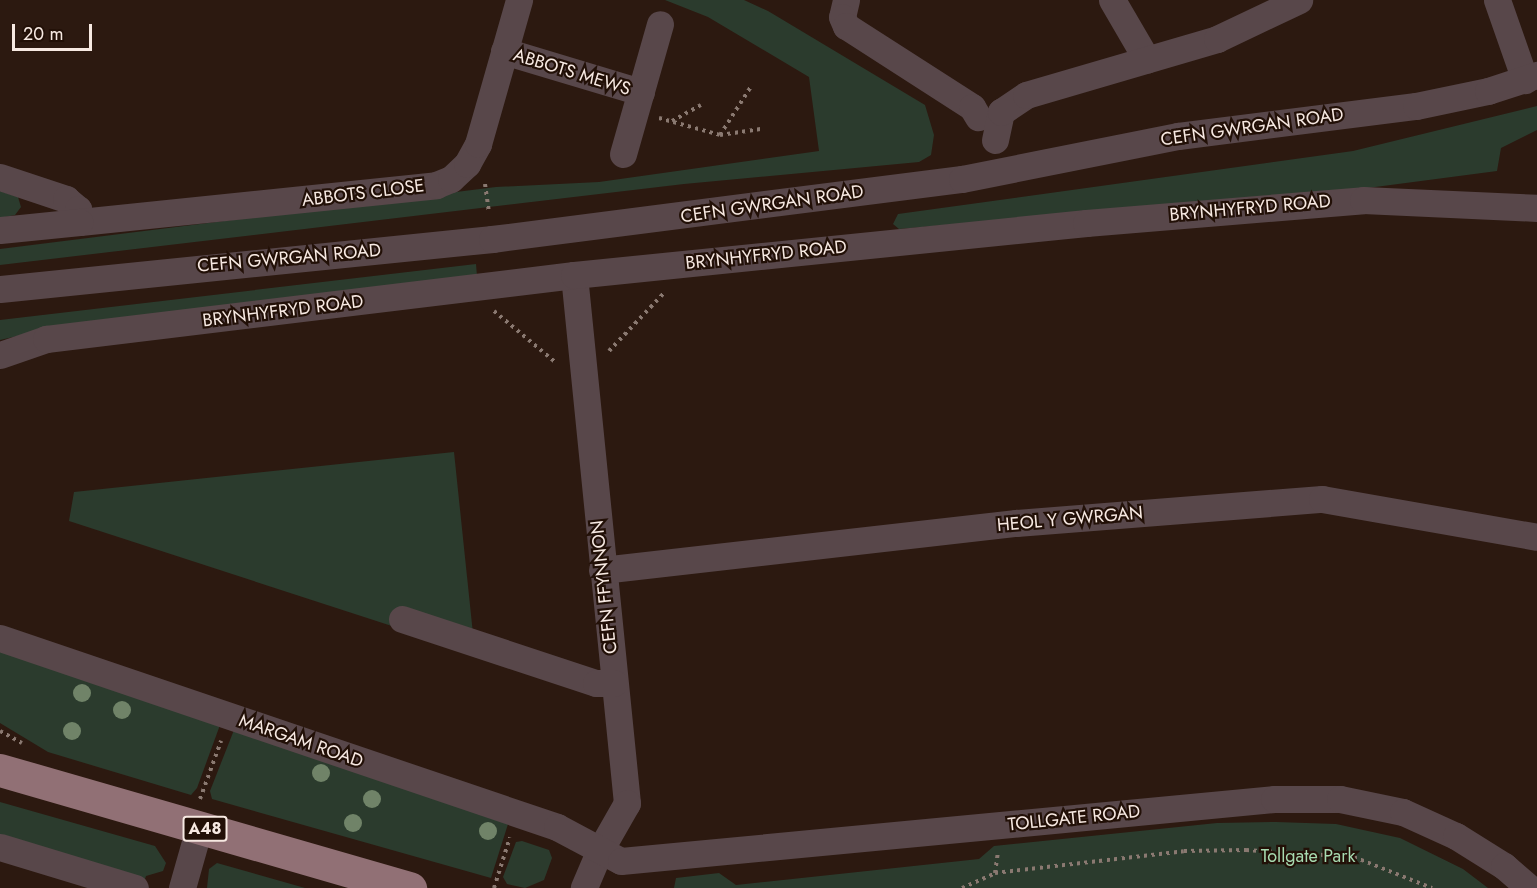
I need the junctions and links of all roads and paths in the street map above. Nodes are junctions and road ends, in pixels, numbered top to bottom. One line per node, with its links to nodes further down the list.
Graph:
1 (519, 0): 7 (street, ABBOTS CLOSE)
2 (846, 0): 13 (street)
3 (1112, 0): 8 (street)
4 (1299, 0): 8 (street)
5 (1497, 0): 9 (street)
6 (660, 24): 11 (street, ABBOTS MEWS)
7 (504, 51): 11 (street, ABBOTS MEWS); 21 (street, ABBOTS CLOSE)
8 (1148, 60): 17 (street)
9 (1531, 77): 24 (street, CEFN GWRGAN ROAD)
10 (750, 88): 16 (path)
11 (638, 101): 14 (path); 18 (street, ABBOTS MEWS)
12 (701, 105): 14 (path)
13 (978, 117)
14 (672, 122): 16 (path)
15 (761, 129): 16 (path)
16 (720, 135)
17 (995, 140)
18 (623, 154)
19 (0, 177): 21 (street)
20 (1537, 208): 23 (street, BRYNHYFRYD ROAD)
21 (80, 222): 22 (street, ABBOTS CLOSE)
22 (0, 230)
23 (574, 275): 25 (street, BRYNHYFRYD ROAD); 27 (street, CEFN FFYNNON)
24 (0, 289)
25 (0, 355)
26 (1537, 537): 27 (street, HEOL Y GWRGAN)
27 (602, 570): 30 (street, CEFN FFYNNON)
28 (402, 620): 30 (street)
29 (0, 638): 31 (street, MARGAM ROAD)
30 (614, 683): 36 (street, CEFN FFYNNON)
31 (230, 717): 33 (street, MARGAM ROAD); 34 (path)
32 (0, 770): 34 (main road, A48)
33 (518, 814): 36 (street, MARGAM ROAD); 42 (path)
34 (195, 826): 40 (street); 41 (main road, A48)
35 (0, 847): 39 (street)
36 (599, 852): 43 (street, CEFN FFYNNON); 46 (street, TOLLGATE ROAD)
37 (998, 852): 38 (path)
38 (995, 873): 44 (path); 45 (path)
39 (135, 888)
40 (182, 888)
41 (410, 888)
42 (494, 888)
43 (584, 888)
44 (962, 888)
45 (1432, 888)
46 (1529, 888)

